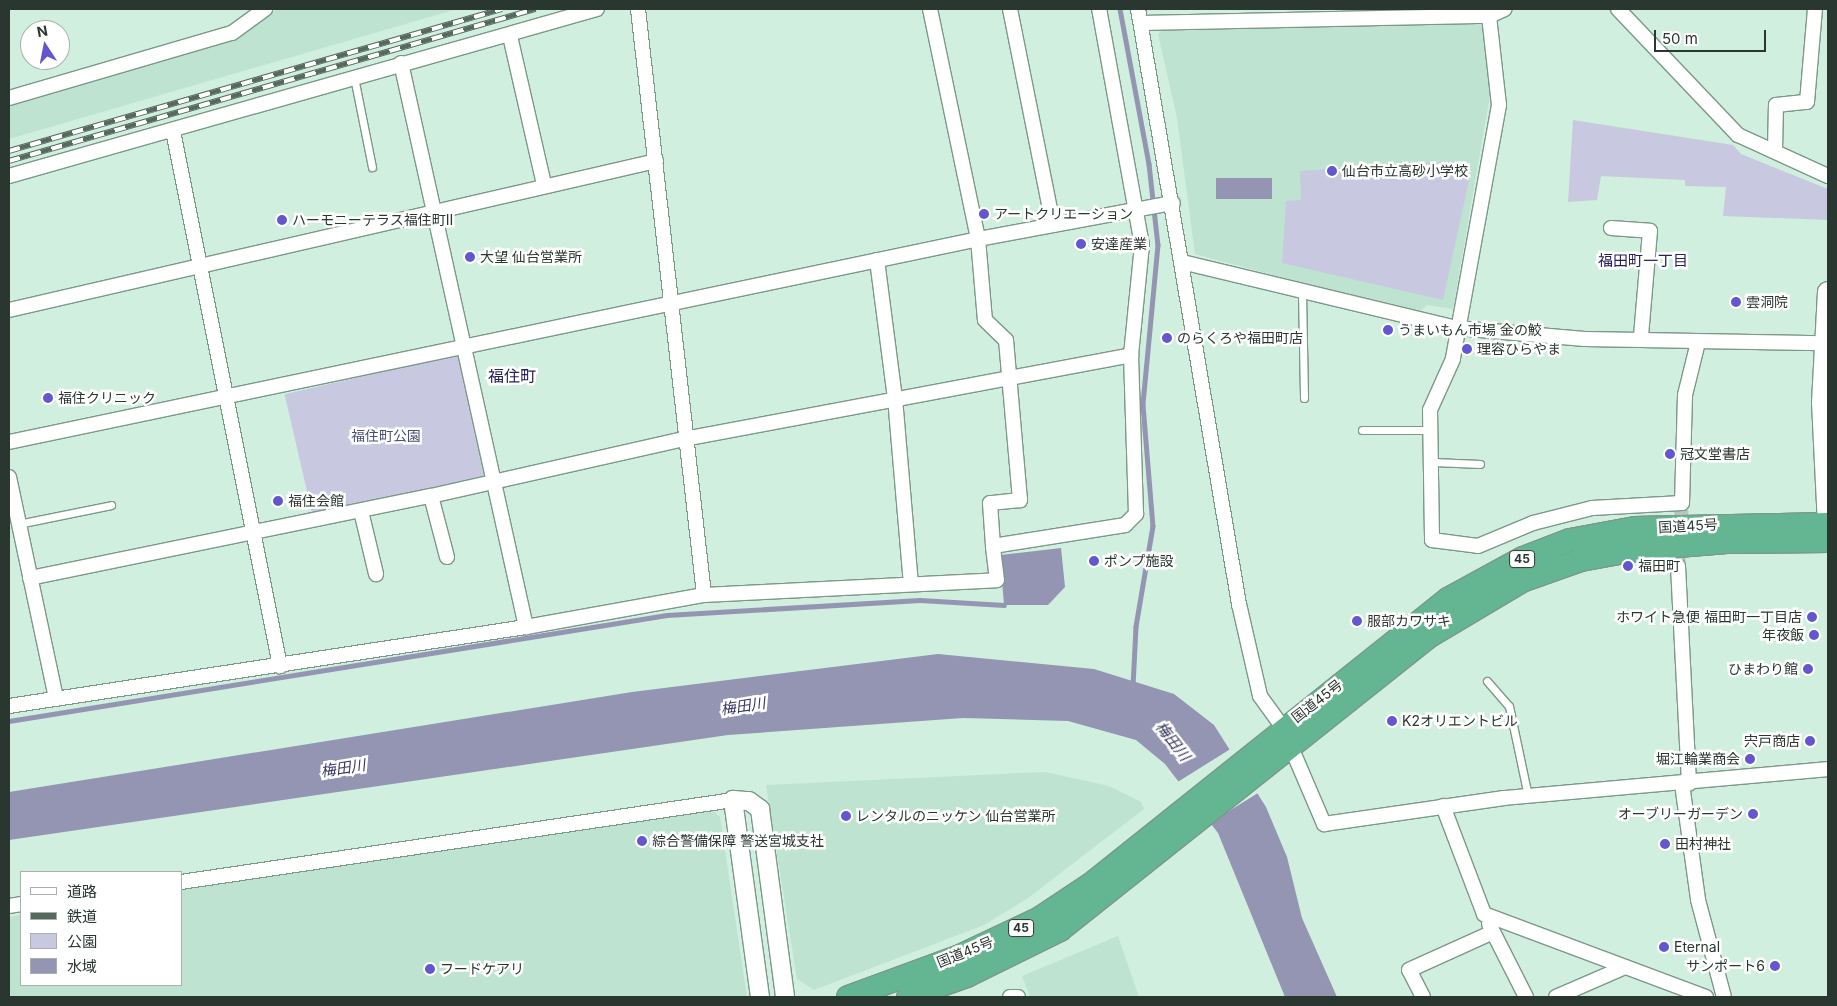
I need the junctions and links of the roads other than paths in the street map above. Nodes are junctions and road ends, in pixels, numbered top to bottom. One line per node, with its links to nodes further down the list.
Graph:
1 (265, 9): 18 (street)
2 (598, 9): 15 (street)
3 (638, 9): 21 (street)
4 (930, 9): 31 (street)
5 (1010, 9): 29 (street)
6 (1099, 9): 27 (street)
7 (1138, 9): 14 (street)
8 (1505, 9): 11 (street)
9 (1618, 9): 20 (street)
10 (1815, 9): 20 (street)
11 (1489, 12): 12 (street); 39 (street)
12 (1398, 13): 13 (street)
13 (1260, 14): 14 (street)
14 (1141, 23): 26 (street)
15 (510, 36): 16 (street); 25 (street)
16 (401, 63): 17 (street); 28 (street)
17 (354, 77): 19 (street); 22 (lane)
18 (9, 98)
19 (172, 131): 23 (street); 34 (street)
20 (1775, 151): 24 (street)
21 (656, 161): 25 (street); 37 (street)
22 (372, 167)
23 (9, 176)
24 (1828, 176)
25 (544, 184): 28 (street)
26 (1168, 203): 27 (street); 33 (street)
27 (1139, 208): 29 (street); 44 (street)
28 (433, 210): 34 (street); 43 (street)
29 (1053, 225): 31 (street)
30 (1611, 228): 40 (street)
31 (978, 239): 32 (street); 45 (street)
32 (877, 260): 37 (street); 47 (street)
33 (1182, 262): 35 (street); 76 (street)
34 (201, 269): 38 (street); 46 (street)
35 (1302, 292): 39 (street); 48 (lane)
36 (1828, 292): 42 (main road)
37 (674, 303): 43 (street); 51 (street)
38 (9, 310)
39 (1458, 328): 40 (street); 50 (street)
40 (1641, 337): 41 (street)
41 (1698, 342): 42 (street); 53 (street)
42 (1823, 343): 61 (main road)
43 (466, 344): 46 (street); 56 (street)
44 (1131, 355): 45 (street); 64 (street)
45 (1011, 376): 47 (street); 64 (street)
46 (226, 398): 52 (street); 62 (street)
47 (895, 398): 51 (street); 69 (street)
48 (1304, 398)
49 (1362, 430): 50 (lane)
50 (1430, 430): 53 (street)
51 (689, 438): 56 (street); 70 (street)
52 (9, 442)
53 (1433, 462): 54 (lane)
54 (1480, 464)
55 (9, 476): 60 (street)
56 (495, 482): 57 (street); 71 (street)
57 (431, 496): 59 (street); 65 (street)
58 (111, 505): 60 (lane)
59 (361, 511): 62 (street); 67 (street)
60 (18, 524): 68 (street)
61 (1828, 524): 76 (highway, 国道45号 / 45)
62 (254, 532): 68 (street); 72 (street)
63 (1828, 541): 76 (highway, 国道45号 / 45)
64 (993, 546): 69 (street)
65 (447, 557)
66 (1678, 566): 78 (street)
67 (376, 574)
68 (30, 578): 74 (street)
69 (911, 583): 70 (street)
70 (704, 595): 71 (street)
71 (526, 627): 72 (street)
72 (280, 666): 74 (street)
73 (1487, 680): 79 (lane)
74 (56, 699): 75 (street)
75 (9, 706)
76 (1281, 742): 81 (street); 82 (highway, 国道45号 / 45)
77 (1828, 769): 78 (street)
78 (1685, 784): 79 (street); 97 (street)
79 (1528, 796): 81 (street)
80 (733, 800): 83 (street); 87 (street); 88 (street)
81 (1443, 806): 84 (street)
82 (1184, 822): 89 (highway, 国道45号 / 45); 90 (highway, 国道45号 / 45)
83 (182, 882)
84 (1484, 914): 85 (street); 86 (street)
85 (1493, 932): 93 (street); 94 (street)
86 (1625, 967): 95 (street); 96 (street)
87 (760, 997)
88 (785, 997)
89 (848, 997)
90 (908, 997)
91 (1010, 997): 92 (street)
92 (1018, 997)
93 (1423, 997)
94 (1526, 997)
95 (1556, 997)
96 (1706, 997)
97 (1724, 997)

